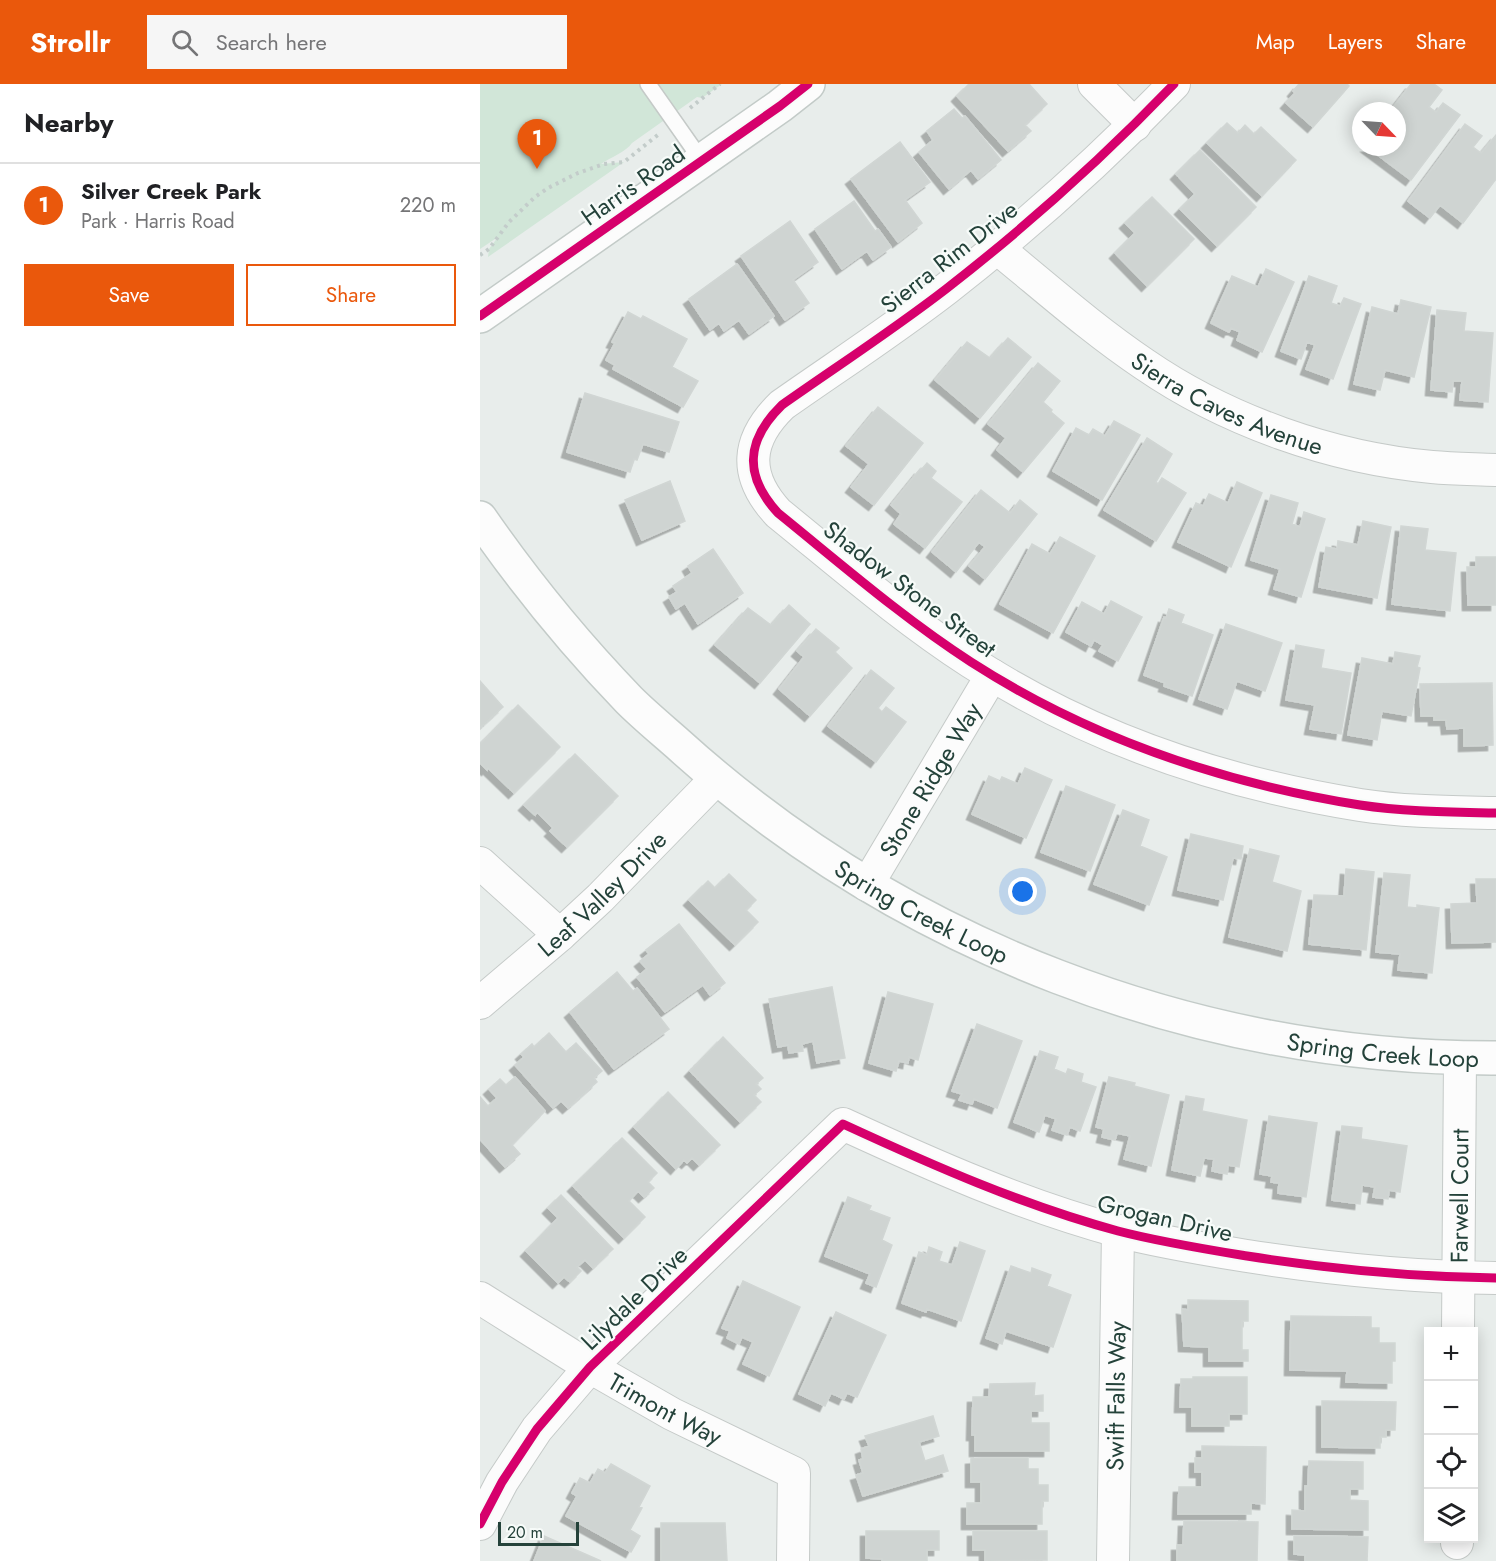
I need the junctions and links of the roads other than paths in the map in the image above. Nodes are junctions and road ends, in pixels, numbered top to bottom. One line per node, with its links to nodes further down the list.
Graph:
1 (648, 84): 6 (lane)
2 (808, 84): 6 (street, Harris Road)
3 (1094, 84): 5 (street)
4 (1174, 84): 5 (street, Sierra Rim Drive)
5 (1135, 125): 7 (street, Sierra Rim Drive)
6 (702, 161): 8 (street, Harris Road)
7 (997, 248): 9 (street, Sierra Rim Drive); 10 (street, Sierra Caves Avenue)
8 (480, 316)
9 (753, 458): 12 (street, Shadow Stone Street)
10 (1496, 470)
11 (480, 518): 13 (street, Spring Creek Loop)
12 (992, 675): 14 (street, Shadow Stone Street); 16 (street, Stone Ridge Way)
13 (716, 779): 16 (street, Spring Creek Loop); 17 (street, Leaf Valley Drive)
14 (1496, 813)
15 (480, 863): 17 (street)
16 (867, 885): 19 (street, Spring Creek Loop)
17 (560, 935): 18 (street, Leaf Valley Drive)
18 (480, 1003)
19 (1460, 1058): 20 (street, Spring Creek Loop); 23 (street, Farwell Court)
20 (1496, 1058)
21 (843, 1124): 22 (street, Grogan Drive); 27 (street, Lilydale Drive)
22 (1118, 1231): 23 (street, Grogan Drive); 30 (street, Swift Falls Way)
23 (1458, 1278): 24 (street, Grogan Drive); 26 (street, Farwell Court)
24 (1496, 1278)
25 (480, 1298): 27 (street, Trimont Way)
26 (1458, 1327)
27 (590, 1368): 28 (street, Lilydale Drive); 29 (street, Trimont Way)
28 (480, 1524)
29 (793, 1561)
30 (1113, 1561)

